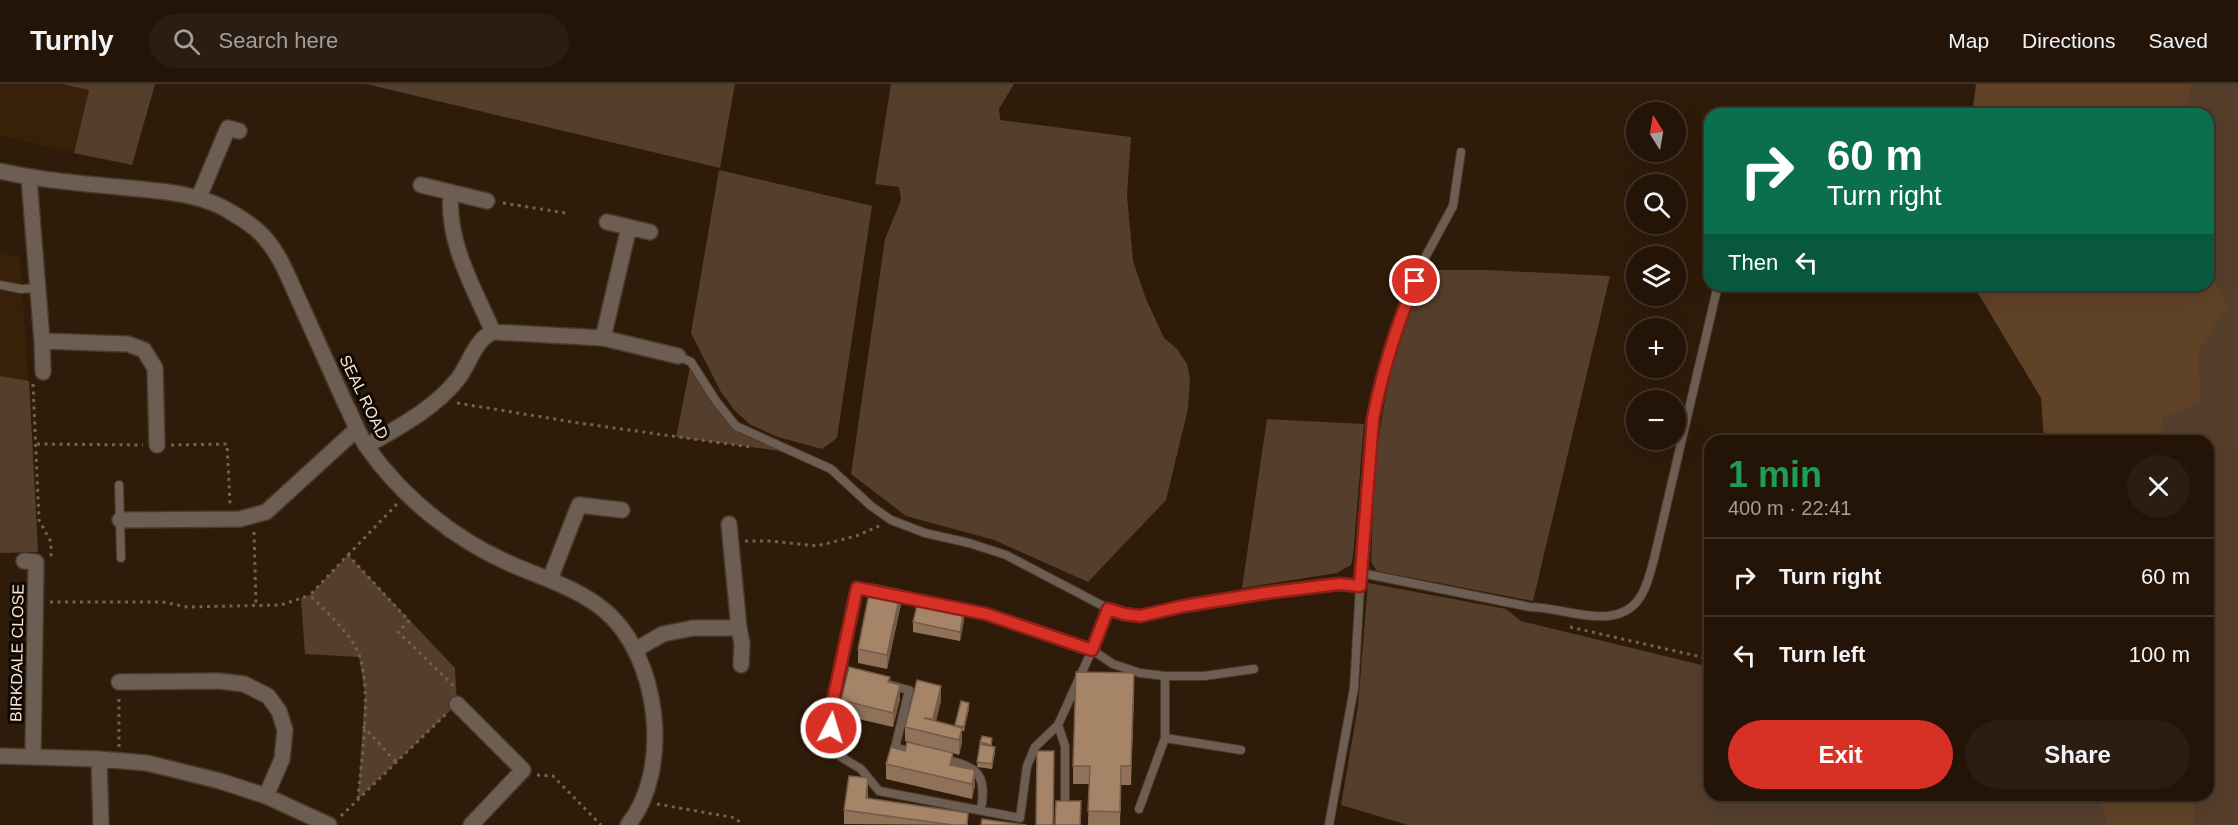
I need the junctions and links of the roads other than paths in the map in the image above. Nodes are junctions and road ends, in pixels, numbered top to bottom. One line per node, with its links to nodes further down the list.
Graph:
1 (239, 131): 7 (street)
2 (1461, 152): 29 (lane)
3 (0, 171): 4 (street, SEAL ROAD)
4 (28, 178): 7 (street, SEAL ROAD); 13 (street)
5 (421, 185): 6 (street)
6 (451, 192): 8 (street); 15 (street)
7 (199, 197): 20 (street, SEAL ROAD)
8 (486, 201)
9 (607, 222): 10 (street)
10 (629, 227): 11 (street); 16 (street)
11 (650, 232)
12 (0, 285): 13 (lane)
13 (38, 288): 17 (street)
14 (1717, 291): 29 (lane)
15 (493, 332): 16 (street); 22 (street)
16 (603, 338): 18 (street)
17 (42, 341): 19 (street); 21 (street)
18 (678, 356): 32 (lane)
19 (43, 372)
20 (357, 429): 22 (street, SEAL ROAD); 25 (street)
21 (157, 445)
22 (366, 446): 30 (street, SEAL ROAD)
23 (119, 485): 25 (lane)
24 (622, 510): 30 (street)
25 (120, 520): 27 (lane)
26 (729, 524): 33 (street)
27 (121, 558)
28 (30, 561): 50 (street, BIRKDALE CLOSE)
29 (1360, 573): 31 (lane)
30 (550, 579): 34 (street, SEAL ROAD)
31 (1360, 586): 32 (lane); 60 (lane)
32 (1108, 609): 35 (lane)
33 (739, 628): 34 (street); 36 (street)
34 (635, 650): 59 (street, SEAL ROAD)
35 (1092, 650): 38 (lane); 40 (lane); 44 (lane)
36 (741, 665)
37 (1254, 669): 40 (lane)
38 (839, 671): 39 (lane); 55 (lane)
39 (849, 674)
40 (1165, 676): 45 (lane)
41 (119, 681): 52 (street)
42 (879, 682): 47 (lane)
43 (457, 704): 58 (street)
44 (1058, 725): 53 (lane); 55 (lane)
45 (1165, 738): 46 (lane); 54 (lane)
46 (1241, 750)
47 (919, 753)
48 (0, 756): 50 (street)
49 (930, 756): 55 (lane)
50 (33, 757): 51 (street)
51 (99, 759): 52 (street); 57 (street)
52 (266, 796): 56 (street)
53 (1065, 805)
54 (1139, 809)
55 (981, 810)
56 (334, 822)
57 (101, 825)
58 (471, 825)
59 (628, 825)
60 (1329, 825)

